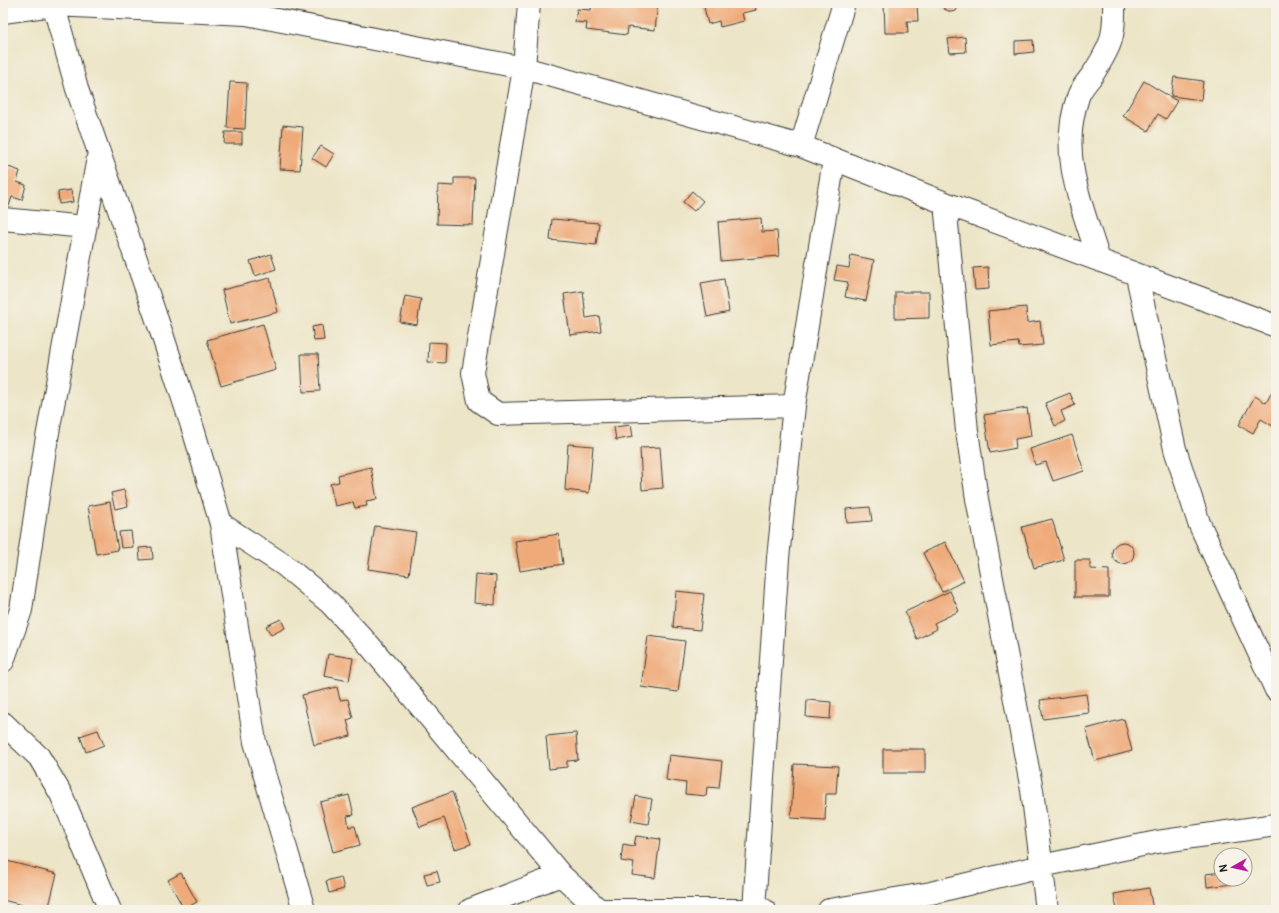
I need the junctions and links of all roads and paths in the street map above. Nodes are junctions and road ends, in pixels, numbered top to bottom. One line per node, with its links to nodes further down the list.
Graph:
1 (529, 3): 6 (street)
2 (844, 3): 7 (street)
3 (1114, 3): 13 (street)
4 (53, 4): 5 (street); 6 (street); 8 (street)
5 (3, 12)
6 (524, 68): 7 (street); 16 (street)
7 (801, 146): 9 (street)
8 (99, 151): 12 (street); 17 (street)
9 (834, 160): 10 (street); 16 (street)
10 (945, 203): 13 (street); 22 (street)
11 (3, 219): 12 (street)
12 (85, 227): 18 (street)
13 (1099, 260): 14 (street)
14 (1137, 276): 15 (street); 19 (street)
15 (1276, 326)
16 (794, 406): 28 (street)
17 (222, 524): 23 (street); 25 (street)
18 (4, 659)
19 (1276, 690)
20 (3, 724): 24 (street)
21 (1276, 825): 22 (street)
22 (1041, 866): 29 (street); 30 (street)
23 (561, 875): 26 (street); 27 (street)
24 (110, 910)
25 (304, 910)
26 (470, 910)
27 (598, 910): 28 (street)
28 (759, 910)
29 (829, 910)
30 (1047, 910)

